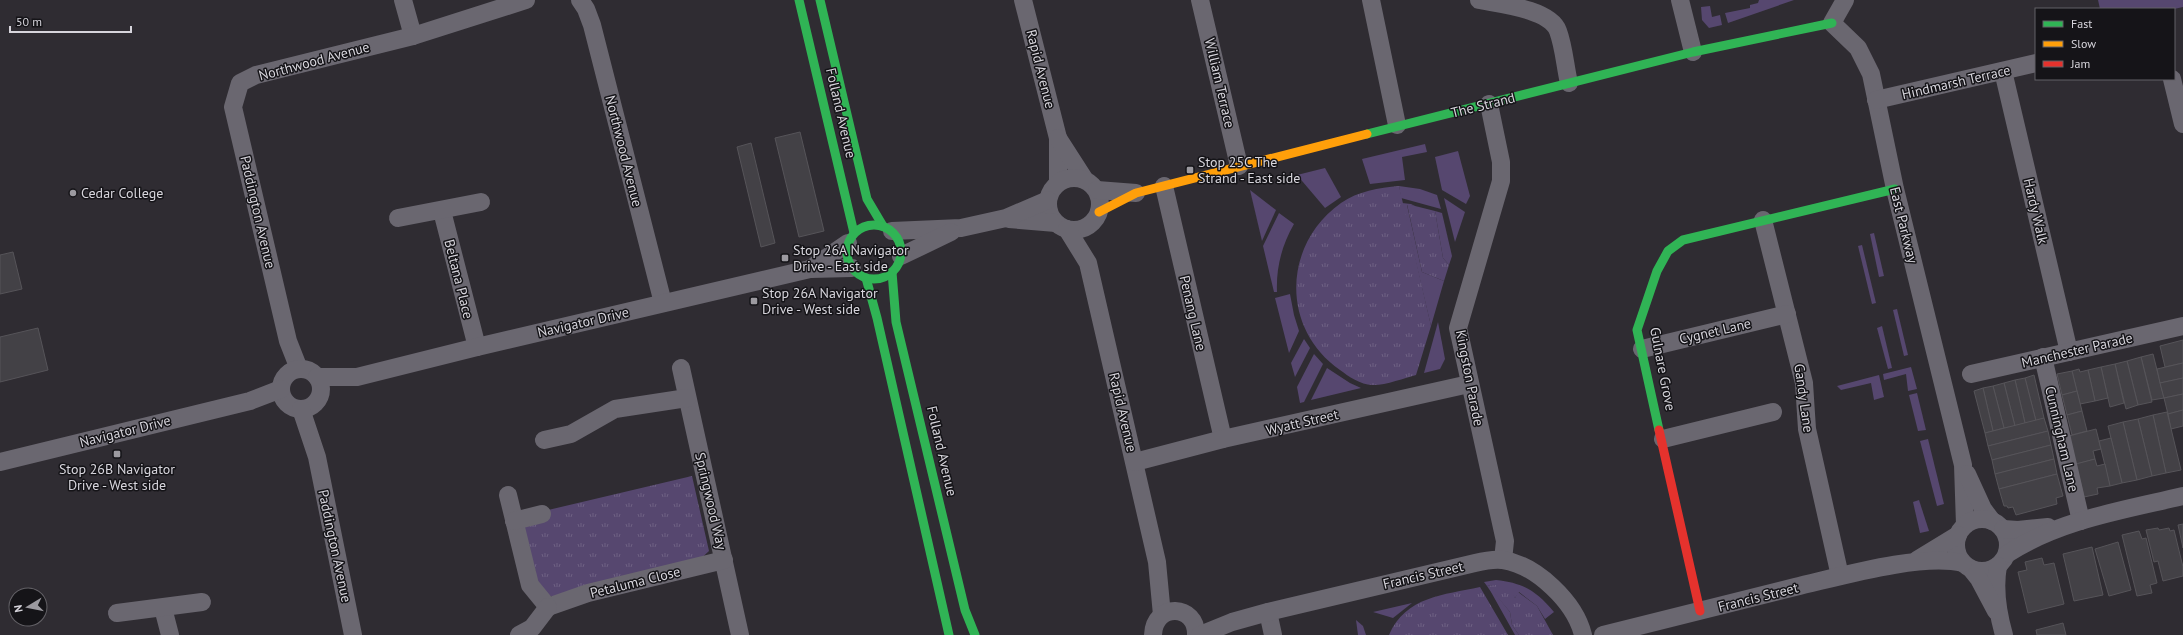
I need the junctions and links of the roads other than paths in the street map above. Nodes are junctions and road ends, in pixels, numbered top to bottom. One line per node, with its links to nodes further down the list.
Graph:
1 (403, 0): 13 (street)
2 (526, 0): 13 (street, Northwood Avenue)
3 (580, 0): 47 (street, Northwood Avenue)
4 (799, 0): 41 (street, Folland Avenue)
5 (820, 0): 40 (street, Folland Avenue)
6 (1023, 0): 24 (street, Rapid Avenue)
7 (1200, 0): 25 (street, William Terrace)
8 (1372, 0): 23 (street)
9 (1479, 0): 19 (street)
10 (1680, 0): 14 (street)
11 (1845, 0): 12 (street)
12 (1832, 23): 14 (street, The Strand); 20 (street, East Parkway)
13 (413, 36): 18 (street, Northwood Avenue)
14 (1693, 52): 19 (street, The Strand)
15 (2035, 63): 16 (street, Hindmarsh Terrace)
16 (2003, 71): 20 (street, Hindmarsh Terrace); 52 (street, Hardy Walk)
17 (2172, 80): 22 (street)
18 (240, 83): 58 (street, Paddington Avenue)
19 (1569, 83): 21 (street, The Strand)
20 (1876, 100): 29 (street, East Parkway)
21 (1489, 104): 23 (street, The Strand); 59 (street, Kingston Parade)
22 (2182, 117)
23 (1397, 125): 25 (street, The Strand)
24 (1058, 138): 26 (street, Rapid Avenue); 27 (street, Rapid Avenue)
25 (1239, 166): 28 (street, The Strand)
26 (1058, 183): 27 (street); 31 (street)
27 (1091, 185): 30 (street, The Strand); 34 (street)
28 (1164, 186): 30 (street, The Strand); 64 (street, Penang Lane)
29 (1895, 189): 37 (street, Gulnare Grove); 69 (street, East Parkway)
30 (1136, 193): 34 (street, The Strand)
31 (1048, 200): 36 (street); 38 (street)
32 (481, 202): 33 (street)
33 (442, 211): 35 (street); 50 (street, Beltana Place)
34 (1095, 217): 38 (street); 43 (street, Rapid Avenue)
35 (398, 218)
36 (1006, 218): 38 (street); 39 (street)
37 (1763, 220): 48 (street, Gandy Lane); 51 (street, Gulnare Grove)
38 (1062, 226): 43 (street, Rapid Avenue)
39 (960, 228): 40 (street); 42 (street)
40 (887, 229): 41 (street); 42 (street)
41 (851, 238): 44 (street, Navigator Drive); 46 (street)
42 (901, 256): 45 (street)
43 (1088, 263): 68 (street, Rapid Avenue)
44 (810, 269): 46 (street, Navigator Drive); 47 (street, Navigator Drive)
45 (892, 272): 46 (street); 97 (street, Folland Avenue)
46 (859, 273): 96 (street)
47 (663, 303): 50 (street, Navigator Drive)
48 (1787, 314): 51 (street, Cygnet Lane); 82 (street, Gandy Lane)
49 (2183, 326): 52 (street, Manchester Parade)
50 (477, 346): 57 (street, Navigator Drive)
51 (1642, 349): 65 (street, Gulnare Grove)
52 (2069, 352): 53 (street, Manchester Parade)
53 (2043, 357): 55 (street, Manchester Parade); 74 (street, Cunningham Lane)
54 (681, 368): 60 (street, Springwood Way)
55 (1971, 374)
56 (317, 377): 57 (street, Navigator Drive); 58 (street); 62 (street)
57 (357, 377): 62 (street, Navigator Drive)
58 (289, 378): 61 (street, Navigator Drive); 62 (street)
59 (1469, 384): 64 (street, Wyatt Street); 78 (street, Kingston Parade)
60 (688, 398): 66 (street); 77 (street, Springwood Way)
61 (250, 401): 62 (street, Navigator Drive); 67 (street, Navigator Drive)
62 (306, 405): 93 (street, Paddington Avenue)
63 (1773, 412): 65 (street)
64 (1223, 439): 68 (street, Wyatt Street)
65 (1663, 439): 86 (street, Gulnare Grove)
66 (544, 440)
67 (0, 462)
68 (1135, 462): 90 (street, Rapid Avenue)
69 (1963, 465): 75 (street, East Parkway); 76 (street, East Parkway)
70 (508, 495): 73 (street)
71 (2183, 496): 74 (street)
72 (542, 514): 73 (street)
73 (514, 521): 84 (street)
74 (2073, 523): 75 (street); 79 (street)
75 (1997, 525): 76 (street); 79 (street)
76 (1962, 530): 80 (street, Francis Street); 81 (street)
77 (724, 560): 84 (street, Petaluma Close); 95 (street, Springwood Way)
78 (1503, 560): 87 (street, Francis Street); 100 (street, Francis Street)
79 (2003, 560): 81 (street); 91 (street)
80 (1913, 562): 81 (street, Francis Street); 82 (street, Francis Street)
81 (1967, 566): 91 (street)
82 (1840, 576): 86 (street, Francis Street)
83 (202, 602): 85 (street)
84 (548, 606): 94 (street)
85 (163, 608): 88 (street); 92 (street)
86 (1700, 611): 101 (street, Francis Street)
87 (1268, 612): 89 (street, Francis Street); 99 (street)
88 (117, 613)
89 (1232, 622): 90 (street, Francis Street); 98 (street, Francis Street)
90 (1168, 625)
91 (2002, 627)
92 (170, 635)
93 (353, 635)
94 (519, 635)
95 (740, 635)
96 (949, 635)
97 (975, 635)
98 (1200, 635)
99 (1273, 635)
100 (1583, 635)
101 (1603, 635)

